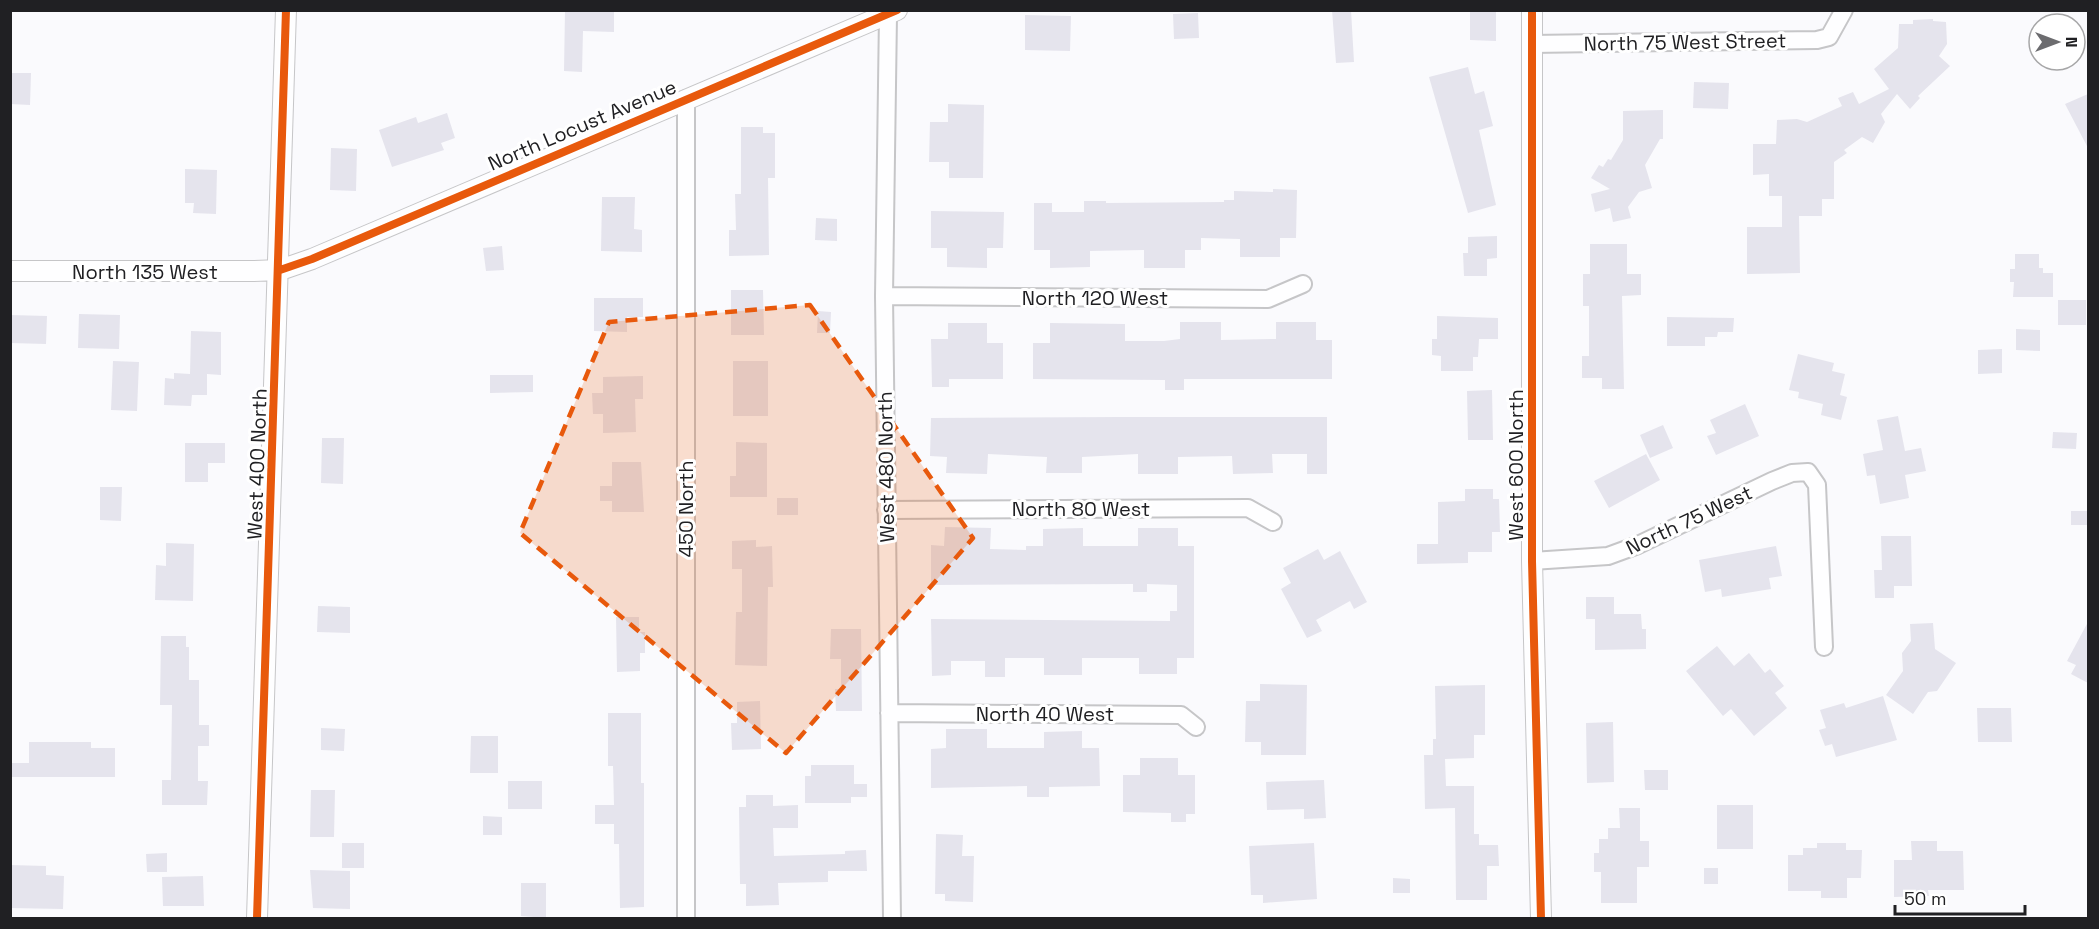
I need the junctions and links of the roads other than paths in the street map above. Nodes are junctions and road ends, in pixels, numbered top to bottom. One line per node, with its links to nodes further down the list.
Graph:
1 (286, 10): 7 (street, West 400 North)
2 (1532, 10): 5 (street, West 600 North)
3 (1844, 10): 5 (street, North 75 West Street)
4 (892, 13): 6 (street, North Locust Avenue); 10 (street, West 480 North)
5 (1531, 44): 13 (street, West 600 North)
6 (686, 99): 7 (street, North Locust Avenue); 18 (street, 450 North)
7 (280, 270): 8 (street, North 135 West); 17 (street, West 400 North)
8 (10, 271)
9 (1303, 284): 10 (street, North 120 West)
10 (884, 296): 11 (street, West 480 North)
11 (886, 510): 12 (street, North 80 West); 15 (street, West 480 North)
12 (1273, 522)
13 (1532, 561): 14 (street, North 75 West); 20 (street, West 600 North)
14 (1824, 647)
15 (889, 713): 16 (street, North 40 West); 19 (street, West 480 North)
16 (1196, 727)
17 (257, 918)
18 (686, 918)
19 (892, 918)
20 (1541, 918)

